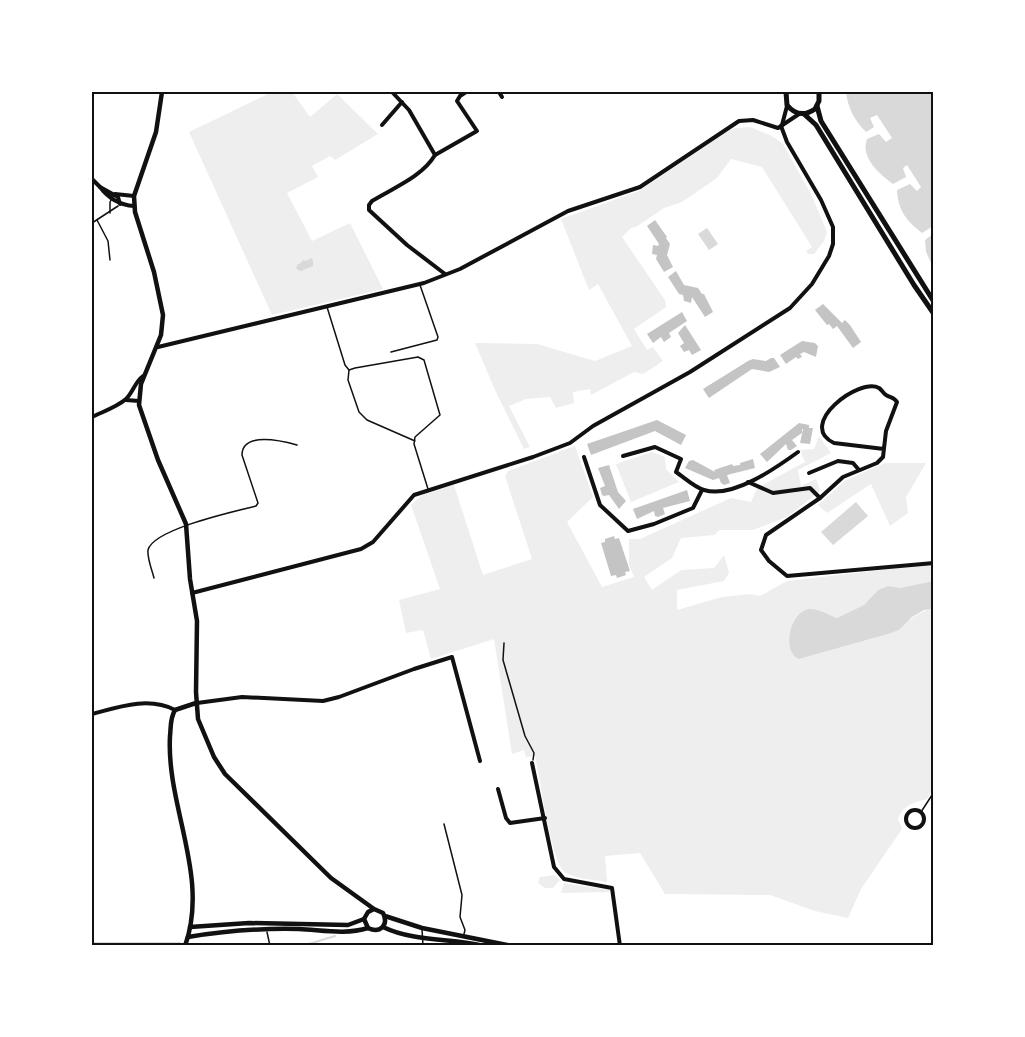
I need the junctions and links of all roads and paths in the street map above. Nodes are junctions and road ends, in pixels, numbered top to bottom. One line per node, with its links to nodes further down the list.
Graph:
1 (162, 92): 16 (street)
2 (392, 92): 8 (street)
3 (466, 92): 14 (street)
4 (499, 92): 7 (street)
5 (786, 92): 9 (main road)
6 (819, 92): 10 (main road)
7 (502, 97)
8 (402, 102): 12 (street); 14 (street)
9 (787, 105): 11 (main road); 13 (street)
10 (817, 106): 11 (main road); 26 (main road)
11 (801, 114): 13 (street); 28 (main road)
12 (382, 124)
13 (781, 126): 24 (street); 46 (street)
14 (435, 154): 24 (street)
15 (92, 179): 17 (street)
16 (134, 196): 17 (street); 19 (street)
17 (113, 197): 18 (street); 20 (lane)
18 (120, 204): 19 (street); 20 (lane)
19 (134, 206): 29 (street)
20 (110, 213): 21 (lane)
21 (98, 220): 22 (lane); 23 (lane)
22 (92, 223)
23 (110, 260)
24 (446, 274): 25 (street)
25 (420, 284): 27 (street); 30 (lane)
26 (933, 302)
27 (327, 306): 29 (street); 31 (lane)
28 (933, 314)
29 (158, 347): 32 (street)
30 (391, 352)
31 (349, 370): 37 (lane); 37 (lane)
32 (144, 375): 33 (street); 35 (street)
33 (130, 394): 34 (street); 35 (street)
34 (125, 400): 35 (street); 36 (street)
35 (139, 401): 49 (street)
36 (92, 417)
37 (415, 441): 46 (lane)
38 (297, 445): 49 (lane)
39 (884, 450): 39 (street); 43 (street)
40 (798, 452): 45 (street)
41 (623, 456): 47 (street)
42 (584, 457): 47 (street)
43 (859, 471): 44 (street); 48 (street)
44 (809, 473)
45 (748, 482): 47 (street); 48 (street)
46 (428, 489): 52 (street)
47 (702, 490)
48 (820, 498): 50 (street)
49 (186, 524): 51 (lane); 52 (street)
50 (933, 562)
51 (154, 578)
52 (192, 593): 54 (street)
53 (504, 643): 58 (path)
54 (196, 703): 55 (street); 57 (street); 64 (street)
55 (175, 710): 56 (street); 68 (street)
56 (92, 714)
57 (480, 761)
58 (532, 763): 62 (street)
59 (498, 789): 62 (street)
60 (933, 792): 61 (path)
61 (921, 812): 61 (street)
62 (545, 818): 81 (street)
63 (444, 824): 75 (lane)
64 (364, 902): 65 (street); 67 (street)
65 (374, 909): 66 (street); 67 (street)
66 (385, 916): 69 (street); 71 (street)
67 (365, 917): 68 (street); 70 (street)
68 (190, 927): 73 (street)
69 (383, 927): 70 (street); 74 (street)
70 (368, 928): 72 (street)
71 (422, 928): 74 (lane); 75 (street)
72 (267, 929): 73 (street); 77 (lane)
73 (188, 937): 76 (street)
74 (422, 938): 75 (street); 78 (lane)
75 (464, 938): 79 (street); 80 (street)
76 (185, 945)
77 (270, 945)
78 (423, 945)
79 (484, 945)
80 (512, 945)
81 (620, 945)

